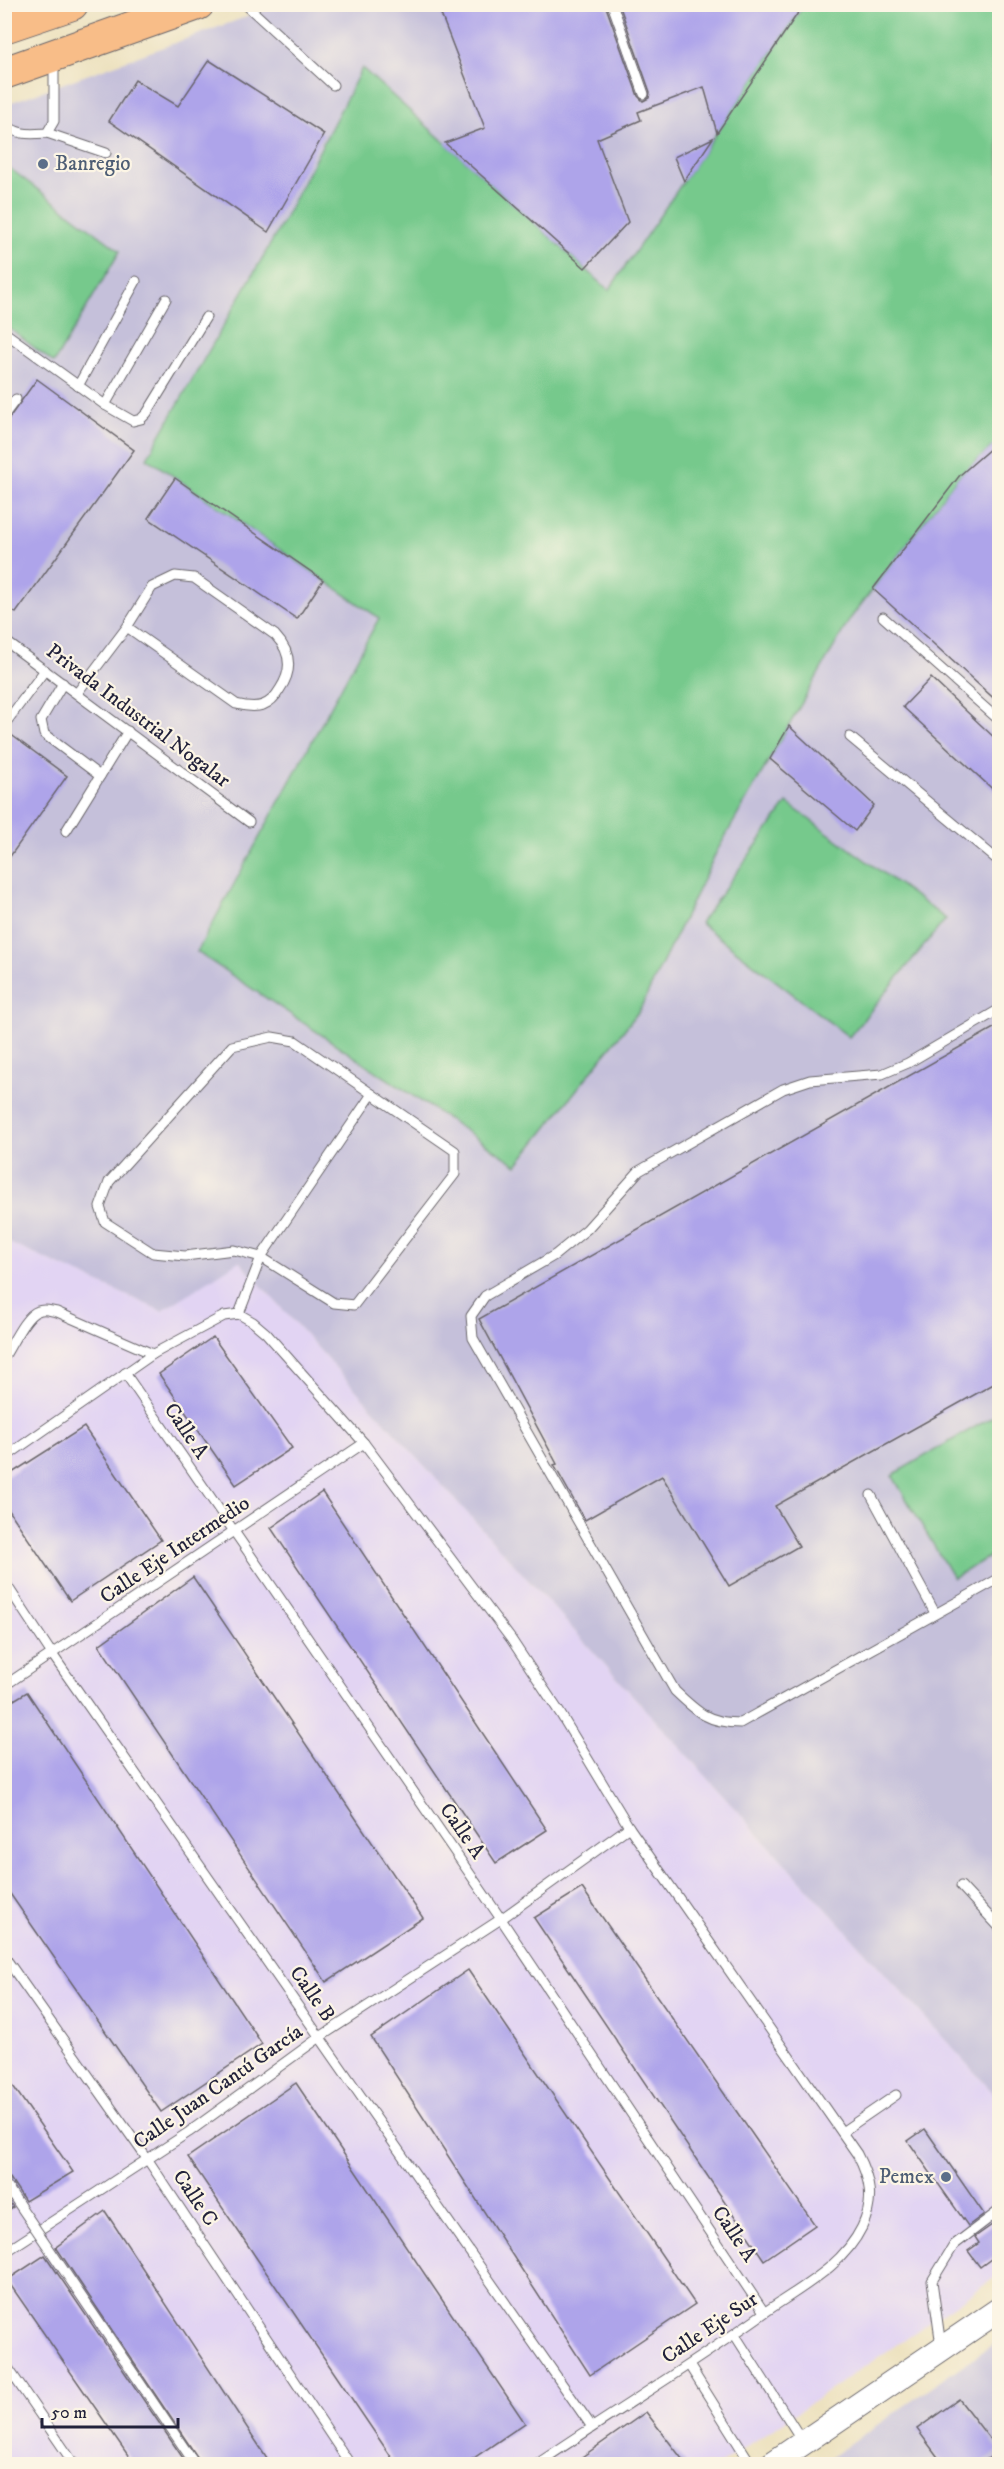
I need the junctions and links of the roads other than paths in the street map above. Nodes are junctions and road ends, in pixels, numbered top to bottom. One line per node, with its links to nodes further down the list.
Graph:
1 (72, 4): 5 (highway)
2 (198, 4): 6 (highway)
3 (245, 4): 8 (lane)
4 (612, 4): 9 (lane)
5 (8, 22)
6 (54, 55): 7 (highway); 11 (lane)
7 (4, 73)
8 (333, 84)
9 (644, 94)
10 (4, 123): 11 (lane)
11 (47, 134): 12 (lane)
12 (106, 153)
13 (136, 281): 17 (lane)
14 (166, 299): 19 (lane)
15 (206, 317): 19 (lane)
16 (4, 332): 17 (lane)
17 (78, 386): 19 (lane)
18 (16, 399): 20 (lane)
19 (105, 405)
20 (4, 415)
21 (883, 617): 27 (lane)
22 (127, 627): 22 (lane); 26 (lane)
23 (4, 640): 24 (lane, Privada Industrial Nogalar)
24 (45, 670): 25 (lane, Privada Industrial Nogalar); 28 (lane)
25 (63, 683): 26 (lane, Privada Industrial Nogalar); 31 (lane)
26 (76, 693): 29 (lane, Privada Industrial Nogalar)
27 (999, 721)
28 (4, 725)
29 (128, 731): 31 (lane); 32 (lane, Privada Industrial Nogalar)
30 (850, 736): 34 (lane)
31 (100, 776): 33 (lane)
32 (249, 822)
33 (66, 831)
34 (999, 862)
35 (999, 1009): 48 (lane)
36 (372, 1094): 37 (lane); 37 (lane); 37 (lane)
37 (261, 1257): 38 (lane)
38 (239, 1314): 39 (lane); 42 (lane)
39 (153, 1354): 40 (lane); 41 (lane)
40 (4, 1357)
41 (125, 1373): 43 (lane); 45 (lane, Calle A)
42 (364, 1443): 45 (lane, Calle Eje Intermedio); 51 (lane)
43 (4, 1458)
44 (871, 1495): 48 (lane)
45 (233, 1532): 49 (lane, Calle Eje Intermedio); 53 (lane, Calle A)
46 (999, 1578): 48 (lane)
47 (4, 1581): 49 (lane, Calle B)
48 (936, 1612)
49 (52, 1654): 50 (lane, Calle Eje Intermedio); 56 (lane, Calle B)
50 (4, 1686)
51 (629, 1827): 53 (lane, Calle Juan Cantú García); 58 (lane)
52 (961, 1886): 54 (lane)
53 (501, 1918): 56 (lane, Calle Juan Cantú García); 64 (lane, Calle A)
54 (999, 1928)
55 (4, 1956): 59 (lane, Calle C)
56 (320, 2037): 59 (lane, Calle Juan Cantú García); 69 (lane, Calle B)
57 (896, 2096): 58 (lane)
58 (842, 2132): 64 (lane, Calle Eje Sur)
59 (148, 2160): 62 (lane, Calle Juan Cantú García); 73 (lane, Calle C)
60 (4, 2182): 72 (lane, bridge)
61 (999, 2210): 66 (lane)
62 (4, 2253)
63 (999, 2309): 66 (street)
64 (764, 2312): 65 (lane, Calle Eje Sur)
65 (735, 2335): 68 (lane, Calle Eje Sur); 70 (lane)
66 (942, 2349): 70 (street)
67 (4, 2362): 71 (lane)
68 (689, 2365): 69 (lane, Calle Eje Sur); 75 (lane)
69 (592, 2427): 74 (lane, Calle Eje Sur)
70 (805, 2444): 76 (street)
71 (74, 2464)
72 (195, 2464)
73 (350, 2464)
74 (537, 2464)
75 (751, 2464)
76 (772, 2464)

